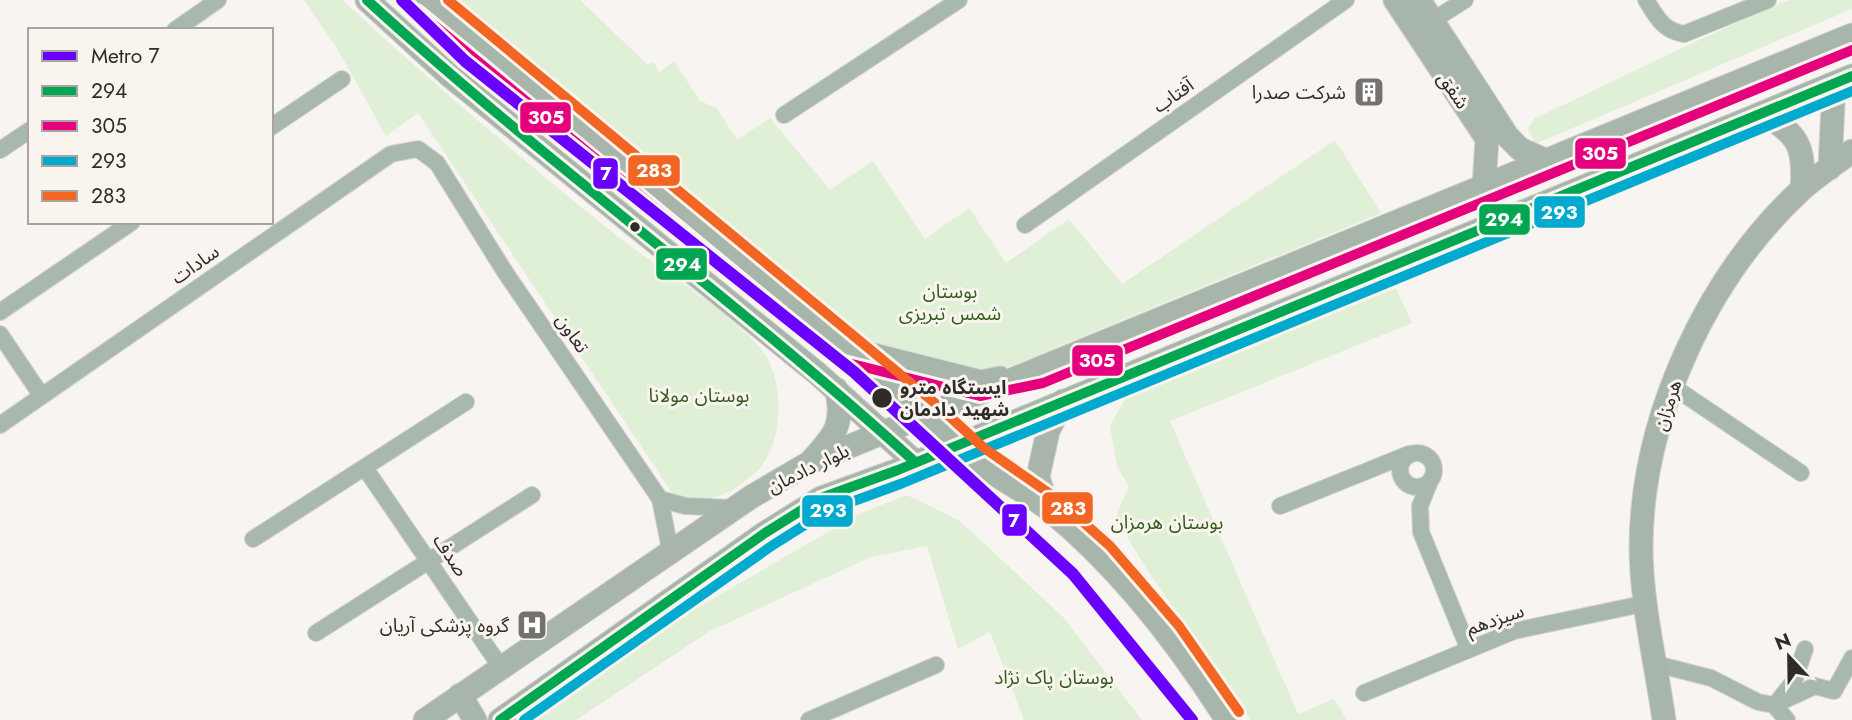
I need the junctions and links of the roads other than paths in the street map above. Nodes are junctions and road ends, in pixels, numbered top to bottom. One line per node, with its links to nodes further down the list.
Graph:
1 (218, 0): 12 (street)
2 (368, 0): 33 (main road)
3 (426, 0): 31 (main road)
4 (959, 0): 17 (street)
5 (1346, 0): 28 (street, آفتاب)
6 (1395, 0): 11 (main road, شفق)
7 (1419, 0): 11 (main road, شفق)
8 (1465, 0): 11 (street)
9 (1646, 0): 10 (street)
10 (1768, 0)
11 (1424, 26): 23 (main road, شفق); 25 (main road, شفق)
12 (178, 28)
13 (1852, 35): 23 (main road, بلوار دادمان)
14 (342, 79): 18 (street)
15 (1843, 80): 16 (main road, بلوار دادمان); 24 (main road)
16 (1762, 113): 26 (main road); 37 (main road, بلوار دادمان)
17 (784, 115)
18 (273, 126)
19 (28, 131): 21 (street)
20 (418, 149): 36 (street, سادات); 50 (street, تعاون)
21 (0, 150)
22 (1852, 151): 24 (main road, هرمزان)
23 (1547, 161): 25 (main road, بلوار دادمان)
24 (1830, 168): 26 (main road, هرمزان)
25 (1484, 187): 32 (main road, بلوار دادمان)
26 (1802, 189): 34 (main road, هرمزان)
27 (129, 224): 29 (street)
28 (1025, 225)
29 (0, 312)
30 (0, 334): 36 (street)
31 (847, 349): 32 (main road); 33 (main road); 39 (main road)
32 (1038, 370): 39 (main road, بلوار دادمان)
33 (817, 374): 35 (main road)
34 (1672, 386): 47 (street); 57 (main road, هرمزان)
35 (836, 390): 41 (main road); 45 (main road)
36 (41, 396): 40 (street, سادات)
37 (1063, 401): 42 (main road, بلوار دادمان); 53 (main road)
38 (466, 402): 46 (street)
39 (927, 415): 41 (main road, بلوار دادمان); 42 (main road)
40 (0, 425)
41 (885, 432): 44 (main road); 45 (main road, بلوار دادمان)
42 (958, 444): 44 (main road, بلوار دادمان); 53 (main road)
43 (1409, 454): 48 (street); 48 (street); 51 (street)
44 (915, 462): 69 (main road, بلوار دادمان)
45 (809, 463): 52 (main road, بلوار دادمان)
46 (365, 468): 54 (street); 56 (street, صدف)
47 (1801, 473)
48 (1430, 481): 60 (street)
49 (532, 495): 56 (street)
50 (660, 499): 52 (street); 55 (street, تعاون)
51 (1280, 506)
52 (734, 508): 55 (main road, بلوار دادمان)
53 (1048, 509): 71 (main road)
54 (253, 539)
55 (671, 554): 64 (main road, بلوار دادمان)
56 (430, 560): 58 (street); 64 (street, صدف)
57 (1647, 603): 60 (street, سیزدهم); 62 (main road, هرمزان)
58 (316, 634)
59 (1805, 649): 66 (street)
60 (1469, 650): 65 (street, سیزدهم)
61 (1852, 658): 66 (street)
62 (1656, 664): 66 (street); 72 (main road, هرمزان)
63 (936, 665): 70 (street)
64 (500, 666): 67 (main road, بلوار دادمان)
65 (1364, 693)
66 (1774, 705): 73 (street)
67 (444, 711): 68 (main road)
68 (475, 720)
69 (500, 720)
70 (809, 720)
71 (1227, 720)
72 (1664, 720)
73 (1787, 720)

